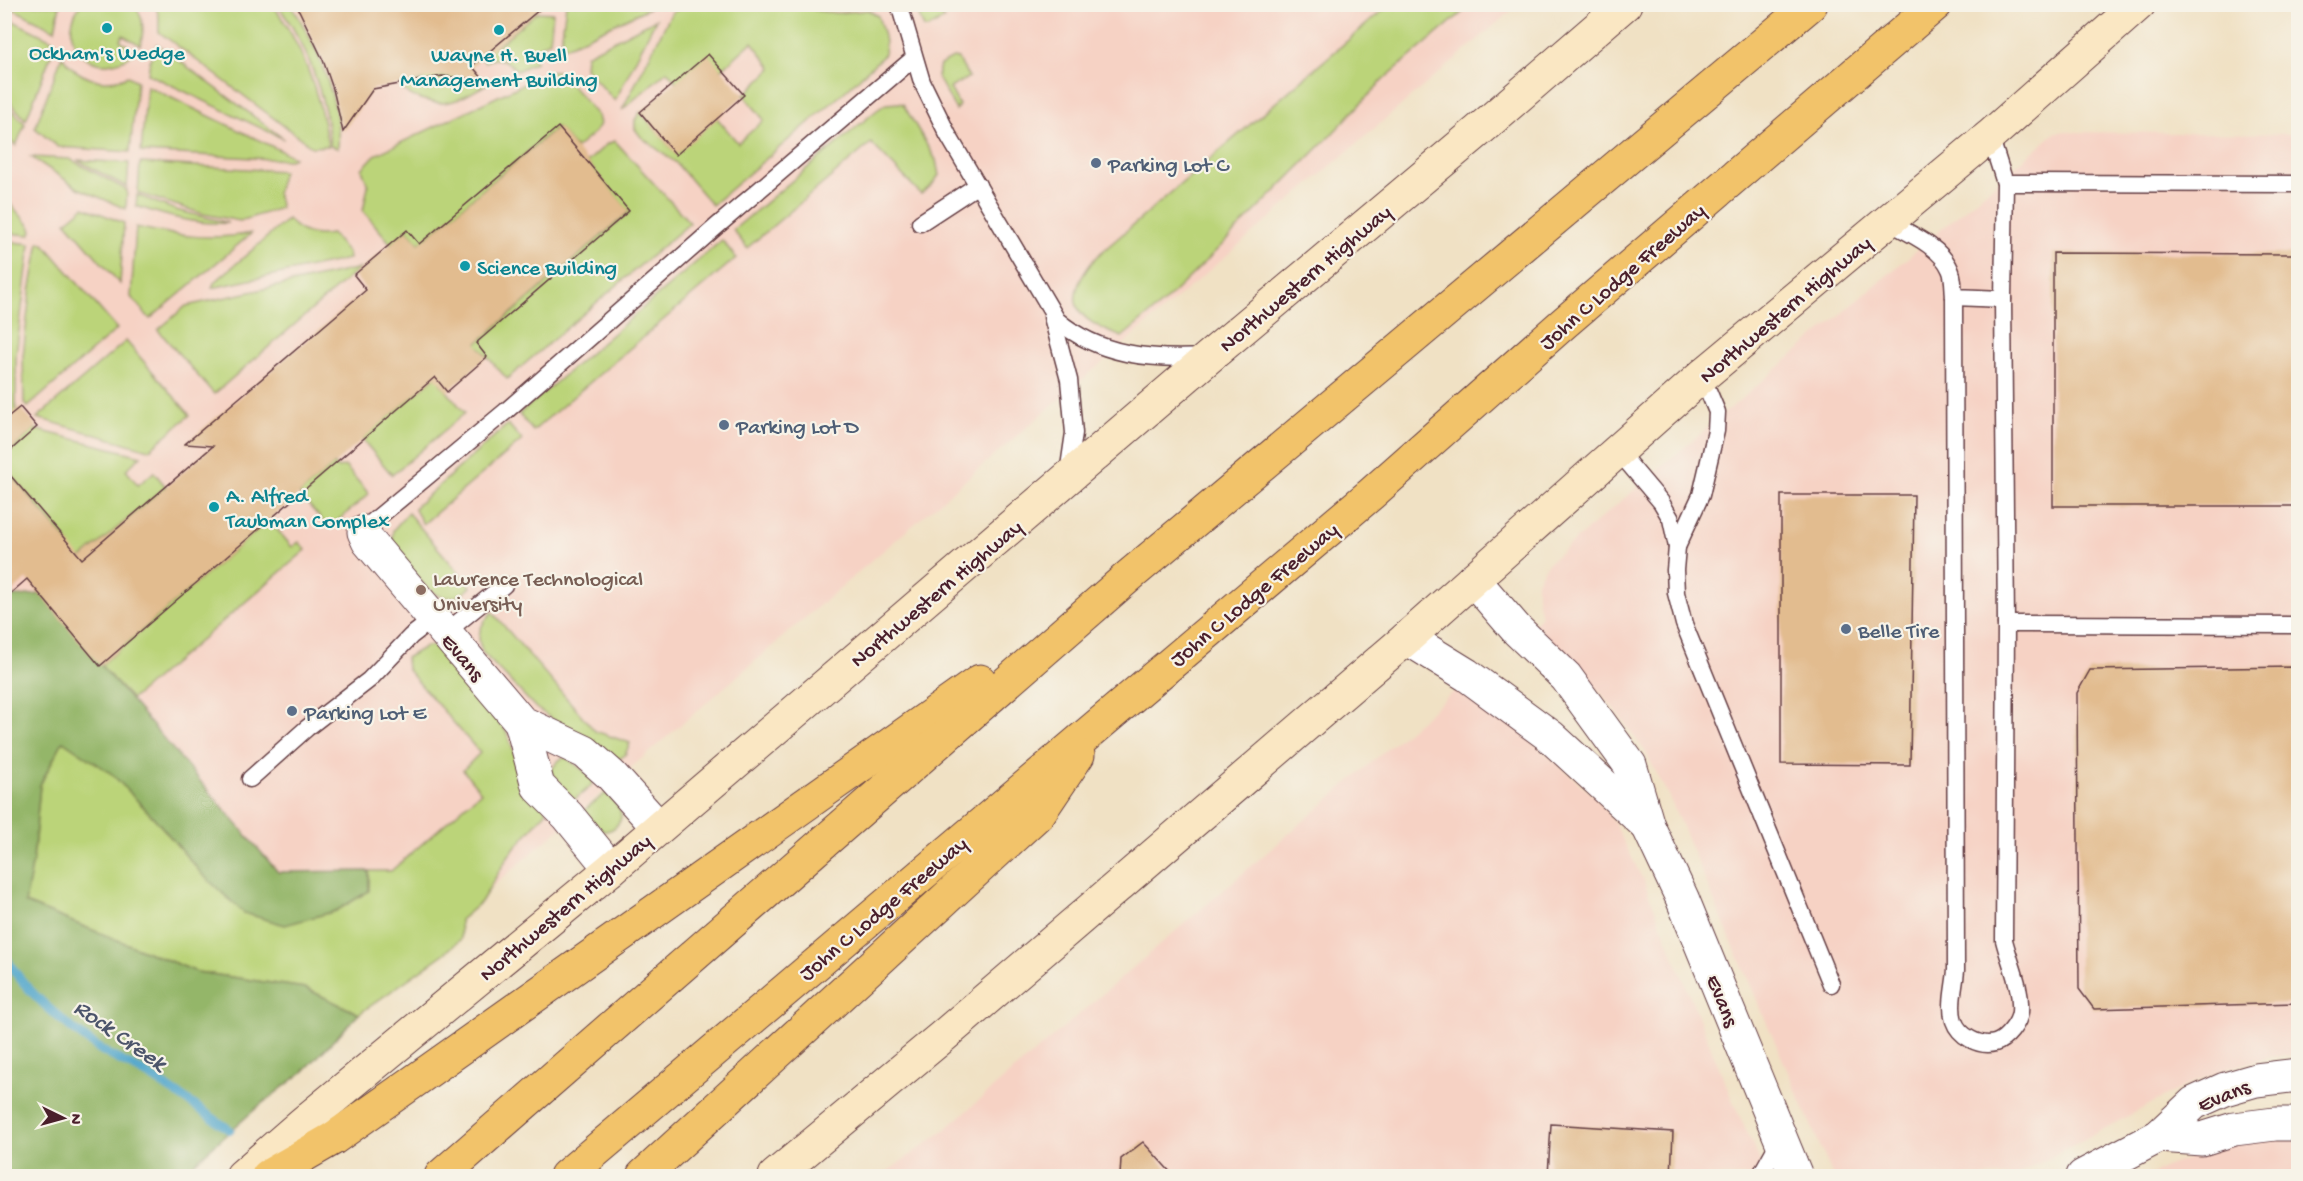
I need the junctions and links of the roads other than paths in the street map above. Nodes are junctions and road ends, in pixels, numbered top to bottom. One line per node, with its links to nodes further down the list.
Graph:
1 (899, 4): 6 (lane)
2 (1625, 4): 16 (main road, Northwestern Highway)
3 (1811, 4): 22 (highway)
4 (1936, 4): 29 (highway, John C Lodge Freeway)
5 (2139, 4): 7 (main road, Northwestern Highway)
6 (914, 58): 10 (lane); 20 (lane)
7 (1989, 136): 8 (lane); 11 (main road, Northwestern Highway)
8 (2005, 183): 9 (lane); 14 (lane)
9 (2298, 184)
10 (978, 185): 12 (lane); 15 (lane)
11 (1887, 221): 13 (lane); 17 (main road, Northwestern Highway)
12 (920, 223)
13 (1954, 297): 14 (lane); 25 (lane)
14 (2003, 299): 25 (lane)
15 (1053, 314): 16 (lane); 19 (lane)
16 (1209, 357): 19 (main road, Northwestern Highway)
17 (1702, 376): 18 (main road, Northwestern Highway); 21 (lane)
18 (1618, 451): 21 (lane); 23 (main road, Northwestern Highway)
19 (1067, 479): 33 (main road, Northwestern Highway)
20 (364, 532): 27 (street, Evans)
21 (1677, 547): 35 (lane)
22 (1129, 576): 41 (highway); 42 (highway)
23 (1473, 579): 28 (main road, Northwestern Highway); 32 (street, Evans)
24 (504, 585): 27 (lane)
25 (2006, 624): 26 (lane)
26 (2298, 624)
27 (439, 626): 30 (street, Evans); 31 (lane)
28 (1407, 638): 32 (street, Evans); 45 (main road, Northwestern Highway)
29 (1103, 719): 43 (highway, John C Lodge Freeway); 44 (highway)
30 (521, 722): 33 (street, Evans); 34 (street, Evans)
31 (250, 779)
32 (1648, 826): 39 (street, Evans)
33 (658, 827): 34 (main road, Northwestern Highway)
34 (611, 868): 40 (main road, Northwestern Highway)
35 (1831, 984)
36 (2298, 1074): 38 (street, Evans)
37 (2298, 1124): 38 (street, Evans)
38 (2159, 1136): 48 (street, Evans)
39 (1780, 1140): 46 (lane); 47 (street, Evans)
40 (242, 1176)
41 (268, 1176)
42 (441, 1176)
43 (566, 1176)
44 (643, 1176)
45 (775, 1176)
46 (1760, 1176)
47 (1796, 1176)
48 (2083, 1176)

